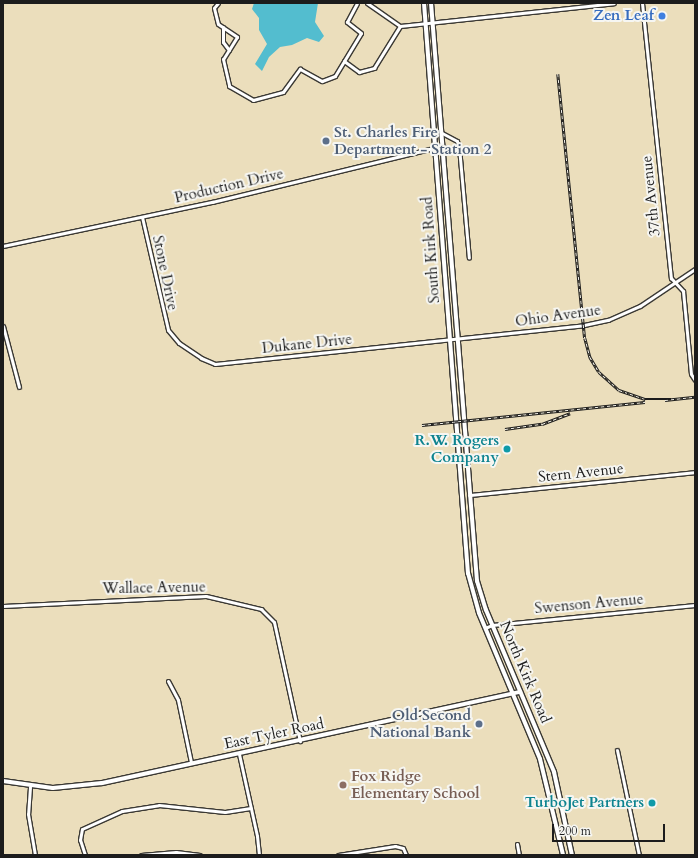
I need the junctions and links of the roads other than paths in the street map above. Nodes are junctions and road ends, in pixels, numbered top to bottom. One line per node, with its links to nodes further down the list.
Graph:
1 (218, 3): 11 (street)
2 (357, 3): 13 (street)
3 (366, 3): 10 (street)
4 (424, 3): 9 (main road, South Kirk Road)
5 (431, 3): 8 (main road, South Kirk Road)
6 (614, 3): 8 (street)
7 (642, 3): 22 (street, 37th Avenue)
8 (432, 22): 9 (street); 14 (main road, South Kirk Road)
9 (425, 23): 10 (street); 15 (main road, South Kirk Road)
10 (400, 26): 13 (street)
11 (223, 28): 12 (street); 12 (street)
12 (229, 50): 13 (street)
13 (344, 61)
14 (442, 133): 16 (main road, South Kirk Road); 17 (street)
15 (435, 147): 16 (street, Production Drive); 18 (street, Production Drive); 26 (main road, South Kirk Road)
16 (443, 147): 17 (street, Production Drive); 25 (main road, South Kirk Road)
17 (459, 152): 20 (street)
18 (142, 217): 19 (street, Production Drive); 24 (street, Stone Drive)
19 (3, 246)
20 (469, 258)
21 (695, 268): 22 (street, Ohio Avenue)
22 (674, 283): 25 (street, Ohio Avenue); 27 (street, 37th Avenue)
23 (3, 326): 28 (street)
24 (170, 333): 26 (street, Dukane Drive)
25 (457, 339): 26 (street, Dukane Drive); 30 (main road, South Kirk Road)
26 (450, 340): 31 (main road, South Kirk Road)
27 (695, 380)
28 (19, 387)
29 (695, 472): 30 (street, Stern Avenue)
30 (469, 495): 34 (main road, North Kirk Road)
31 (462, 496): 35 (main road, North Kirk Road)
32 (695, 605): 34 (street, Swenson Avenue)
33 (3, 606): 39 (street, Wallace Avenue)
34 (492, 625): 35 (street, Swenson Avenue); 37 (main road, North Kirk Road)
35 (485, 628): 38 (main road, North Kirk Road)
36 (168, 681): 42 (street)
37 (520, 692): 38 (main road, East Tyler Road); 56 (main road, North Kirk Road)
38 (514, 694): 39 (main road, East Tyler Road); 55 (main road, North Kirk Road)
39 (300, 740): 41 (main road, East Tyler Road)
40 (617, 750): 57 (street)
41 (239, 754): 42 (main road, East Tyler Road); 45 (street)
42 (191, 762): 44 (main road, East Tyler Road)
43 (3, 781): 44 (main road, East Tyler Road)
44 (30, 787): 47 (street)
45 (251, 808): 48 (street); 51 (street)
46 (517, 844): 54 (street)
47 (35, 855)
48 (85, 855)
49 (141, 855): 50 (street)
50 (200, 855)
51 (259, 855)
52 (338, 855): 53 (street)
53 (406, 855)
54 (519, 855)
55 (564, 855)
56 (572, 855)
57 (639, 855)

